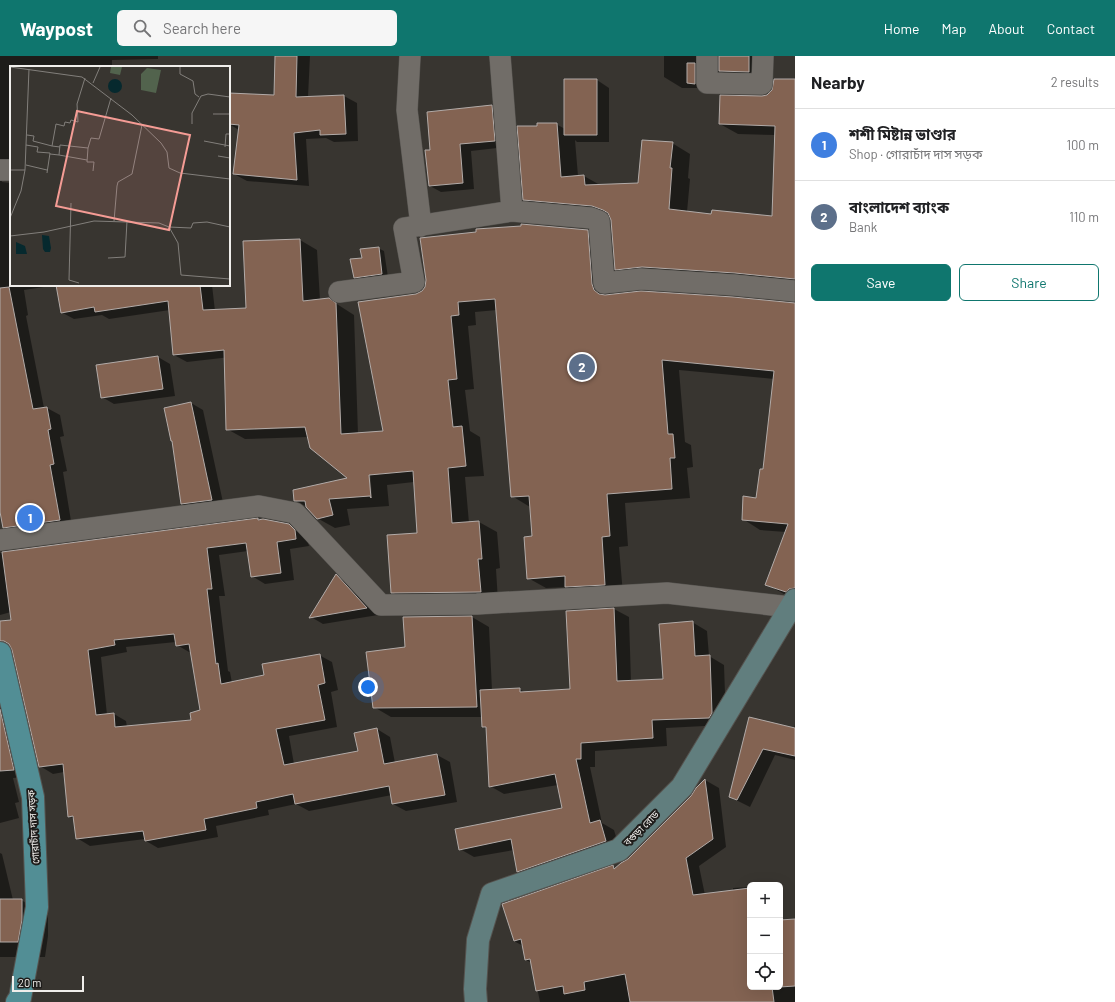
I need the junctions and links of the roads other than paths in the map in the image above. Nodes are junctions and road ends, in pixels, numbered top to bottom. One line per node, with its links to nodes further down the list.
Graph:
1 (410, 56): 6 (street)
2 (500, 56): 5 (street)
3 (707, 56): 4 (street)
4 (763, 56)
5 (512, 212): 6 (street); 7 (street)
6 (422, 226): 8 (street)
7 (795, 291)
8 (338, 292)
9 (0, 540): 10 (street)
10 (793, 603): 13 (main road, বগুড়া রোড)
11 (0, 653): 12 (main road, গোরাচাঁদ দাস সড়ক)
12 (20, 1001)
13 (476, 1002)

